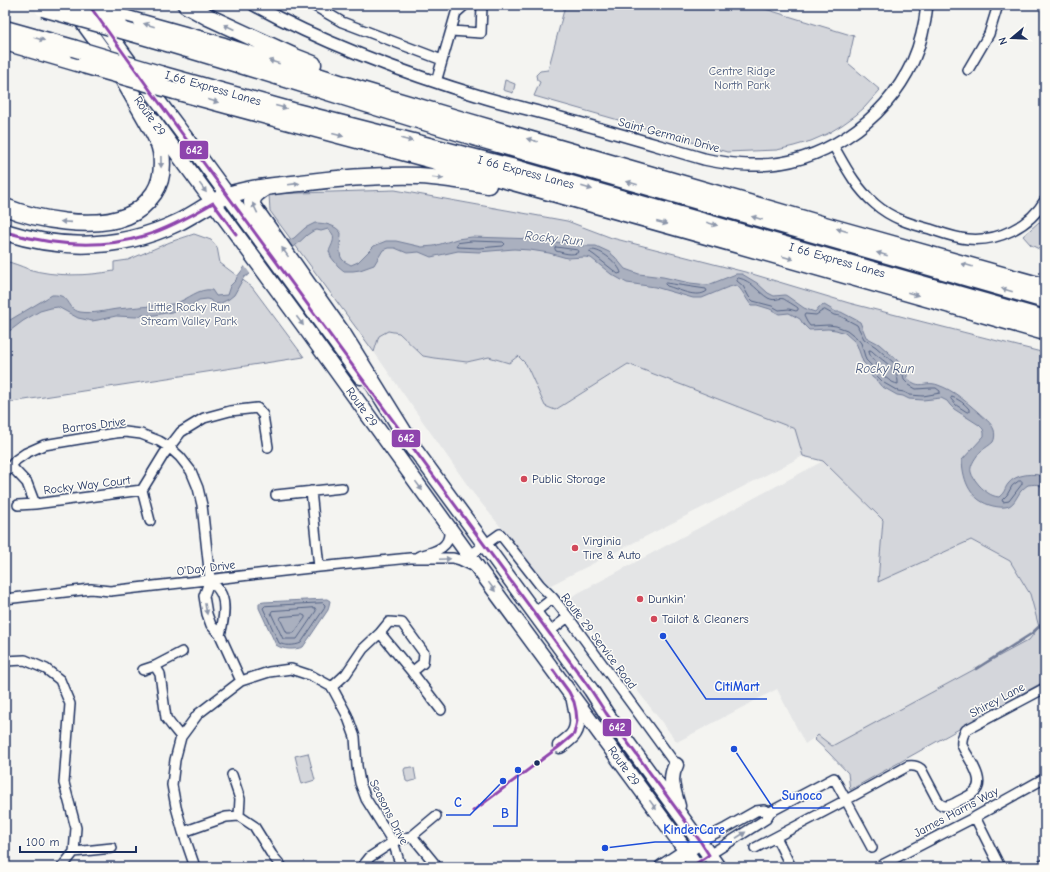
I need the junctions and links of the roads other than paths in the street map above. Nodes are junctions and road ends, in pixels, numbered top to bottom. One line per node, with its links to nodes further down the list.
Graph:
1 (70, 5): 19 (main road, Route 29)
2 (80, 5): 21 (highway, one-way to 2, bridge)
3 (89, 5): 24 (main road, Route 29)
4 (186, 5): 21 (highway, one-way to 4)
5 (254, 5): 20 (street, Saint Germain Drive)
6 (313, 5): 17 (street)
7 (465, 5): 13 (street)
8 (482, 5): 13 (street)
9 (927, 5): 22 (street, Saint Germain Drive)
10 (998, 5): 18 (street)
11 (38, 7): 32 (highway, I 66 Express Lanes, one-way to 11, bridge)
12 (5, 29): 33 (highway, I 66 Express Lanes, one-way to 33, bridge)
13 (451, 31): 17 (street)
14 (5, 42): 16 (highway)
15 (5, 47): 16 (highway)
16 (50, 55): 28 (highway, one-way to 28, bridge)
17 (442, 60): 20 (street)
18 (968, 70)
19 (122, 77): 26 (main road, Route 29, one-way to 26); 27 (highway, one-way to 27)
20 (436, 82): 22 (street, Saint Germain Drive)
21 (364, 91): 31 (highway, one-way to 21)
22 (833, 145): 25 (street)
23 (266, 187): 24 (highway); 28 (highway, one-way to 28); 30 (highway, one-way to 23)
24 (228, 195): 26 (highway); 30 (main road, Route 29)
25 (1045, 200)
26 (213, 203): 29 (highway); 46 (main road, Route 29, one-way to 46)
27 (5, 206)
28 (598, 206): 34 (highway, one-way to 34)
29 (5, 232)
30 (265, 235): 37 (highway, one-way to 30)
31 (1045, 287)
32 (1045, 300)
33 (1045, 319)
34 (1045, 332)
35 (169, 447): 36 (street, Rocky Way Court); 38 (street, Barros Drive); 40 (street, Rocky Way Court); 52 (street, Barros Drive)
36 (268, 447)
37 (414, 449): 47 (main road, Route 29)
38 (8, 469): 43 (street, Rocky Way Court)
39 (342, 488): 41 (street)
40 (142, 490): 43 (street, Rocky Way Court); 45 (street, Rocky Way Court)
41 (311, 491): 42 (street); 50 (street)
42 (276, 495)
43 (35, 504): 44 (street, Rocky Way Court)
44 (18, 505)
45 (150, 521)
46 (446, 524): 48 (main road, Route 29); 49 (street, O'Day Drive)
47 (484, 545): 48 (street); 53 (street, Route 29 Service Road); 55 (main road, Route 29)
48 (469, 556): 51 (main road, Route 29)
49 (410, 558): 50 (street, O'Day Drive); 51 (street, O'Day Drive, one-way to 51)
50 (319, 566): 52 (street, O'Day Drive)
51 (478, 568): 68 (main road, Route 29, one-way to 68)
52 (210, 580): 54 (street, O'Day Drive); 59 (street); 59 (street, one-way to 59)
53 (553, 598): 55 (street); 56 (street, Route 29 Service Road)
54 (5, 599)
55 (534, 613): 57 (main road, Route 29)
56 (568, 617): 57 (street); 73 (street, Route 29 Service Road)
57 (549, 632): 72 (main road, Route 29)
58 (380, 633): 64 (street); 64 (street); 66 (street)
59 (220, 635): 65 (street)
60 (182, 652): 62 (street)
61 (5, 661): 91 (street)
62 (155, 666): 63 (street); 70 (street)
63 (143, 670)
64 (412, 672): 69 (street)
65 (241, 681): 66 (street); 70 (street)
66 (332, 687): 85 (street, Seasons Drive)
67 (1045, 688): 76 (street, Shirey Lane)
68 (572, 697): 71 (main road); 90 (main road, Route 29, one-way to 90)
69 (441, 710)
70 (181, 737): 82 (street)
71 (560, 746)
72 (639, 758): 73 (main road); 80 (main road, Route 29)
73 (676, 765): 80 (main road)
74 (232, 775): 78 (street)
75 (1045, 778): 81 (street, James Harris Way)
76 (846, 800): 77 (street); 84 (street); 89 (street)
77 (770, 812): 86 (street); 92 (street, one-way to 77)
78 (239, 816): 82 (street); 99 (street)
79 (436, 816): 83 (street)
80 (682, 816): 86 (main road, Route 29)
81 (975, 817): 104 (street, James Harris Way); 105 (street)
82 (183, 832): 98 (street)
83 (412, 836): 85 (street); 93 (street)
84 (776, 837): 88 (street); 103 (street)
85 (394, 842): 95 (street, Seasons Drive); 100 (street)
86 (700, 842): 90 (main road); 92 (main road, Route 29)
87 (112, 848): 91 (street)
88 (755, 848)
89 (872, 848)
90 (687, 851): 96 (main road, Route 29); 101 (main road)
91 (74, 852): 97 (street)
92 (710, 856): 96 (main road); 102 (main road, Route 29)
93 (435, 864)
94 (1045, 864): 106 (street)
95 (400, 865)
96 (694, 866)
97 (62, 867)
98 (195, 867)
99 (282, 867)
100 (362, 867)
101 (662, 867)
102 (718, 867)
103 (791, 867)
104 (878, 867)
105 (1000, 867)
106 (1039, 867)

